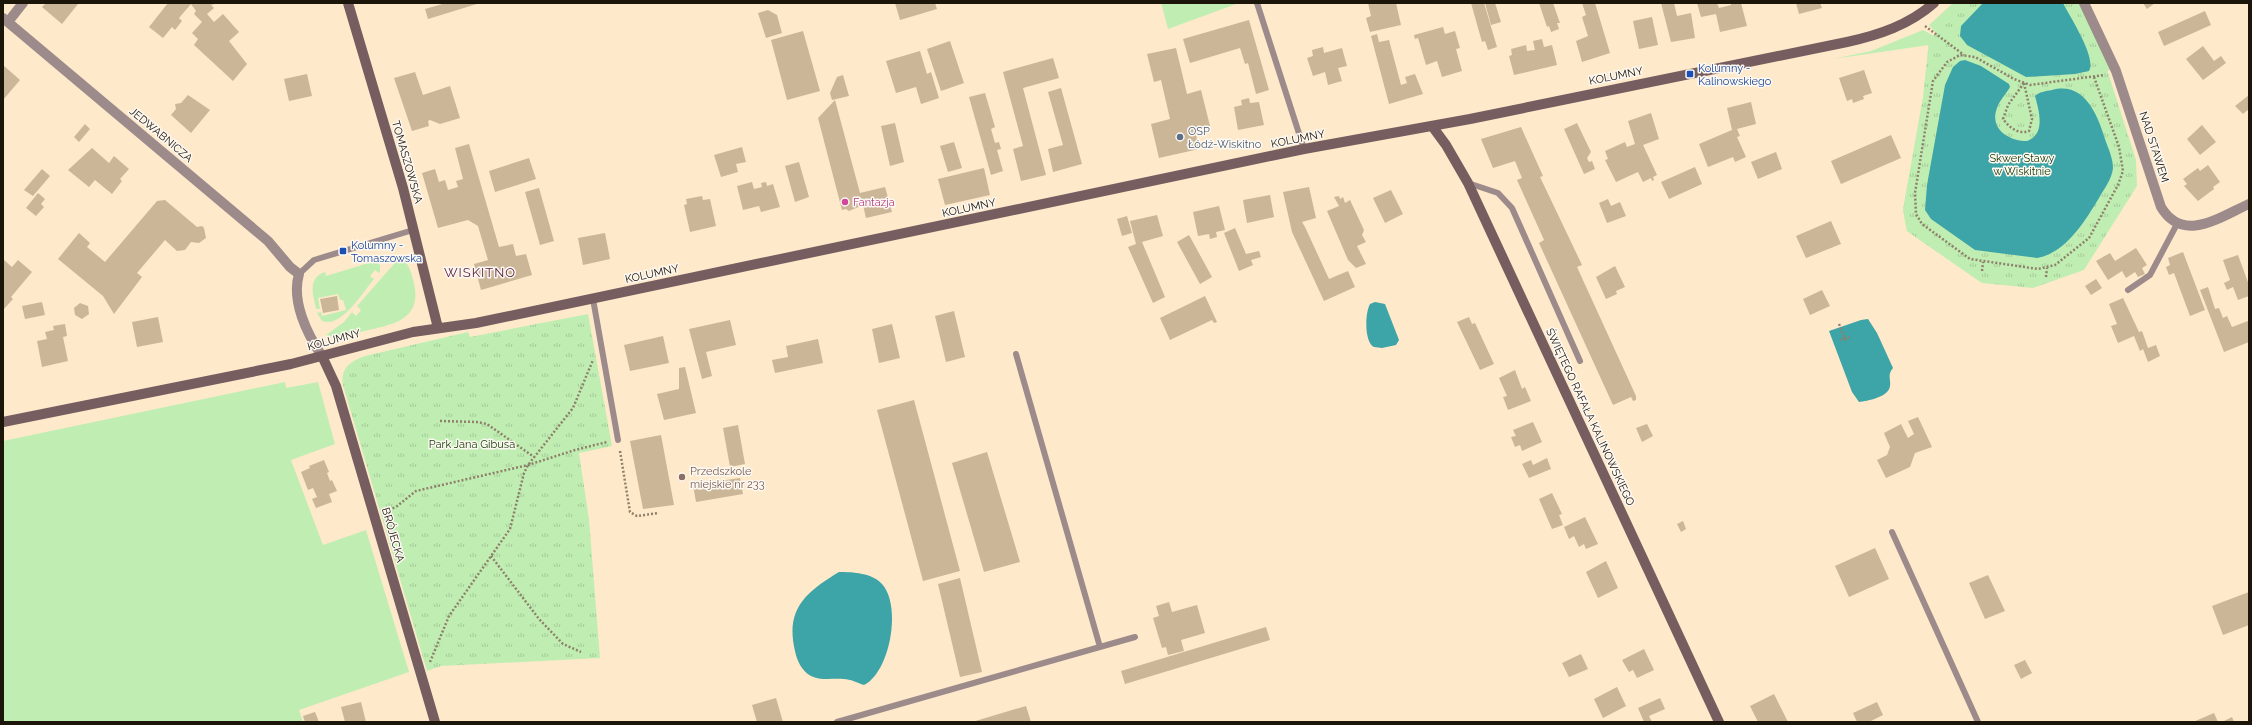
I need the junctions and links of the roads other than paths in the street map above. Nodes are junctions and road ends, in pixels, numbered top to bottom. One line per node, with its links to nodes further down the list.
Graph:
1 (23, 3): 6 (street)
2 (348, 3): 12 (street, TOMASZOWSKA)
3 (1257, 3): 8 (lane)
4 (1934, 3): 7 (street, KOLUMNY)
5 (2084, 3): 11 (street, NAD STAWEM)
6 (6, 20): 13 (street, JEDWABNICZA)
7 (1432, 126): 8 (street, KOLUMNY); 9 (street, ŚWIĘTEGO RAFAŁA KALINOWSKIEGO)
8 (1304, 149): 15 (street, KOLUMNY)
9 (1468, 183): 19 (lane); 27 (street, ŚWIĘTEGO RAFAŁA KALINOWSKIEGO)
10 (2249, 204): 11 (street)
11 (2176, 224): 14 (lane)
12 (413, 230): 13 (lane); 16 (street, TOMASZOWSKA)
13 (299, 274): 18 (street)
14 (2128, 290)
15 (593, 298): 16 (street, KOLUMNY); 21 (lane)
16 (438, 328): 18 (street, KOLUMNY)
17 (1016, 354): 24 (lane)
18 (322, 356): 20 (street, KOLUMNY); 25 (street, BRÓJECKA)
19 (1580, 361)
20 (3, 422)
21 (618, 440)
22 (1892, 532): 28 (lane)
23 (1134, 637): 24 (lane)
24 (1100, 647): 26 (lane)
25 (435, 722)
26 (837, 722)
27 (1719, 722)
28 (1978, 722)

